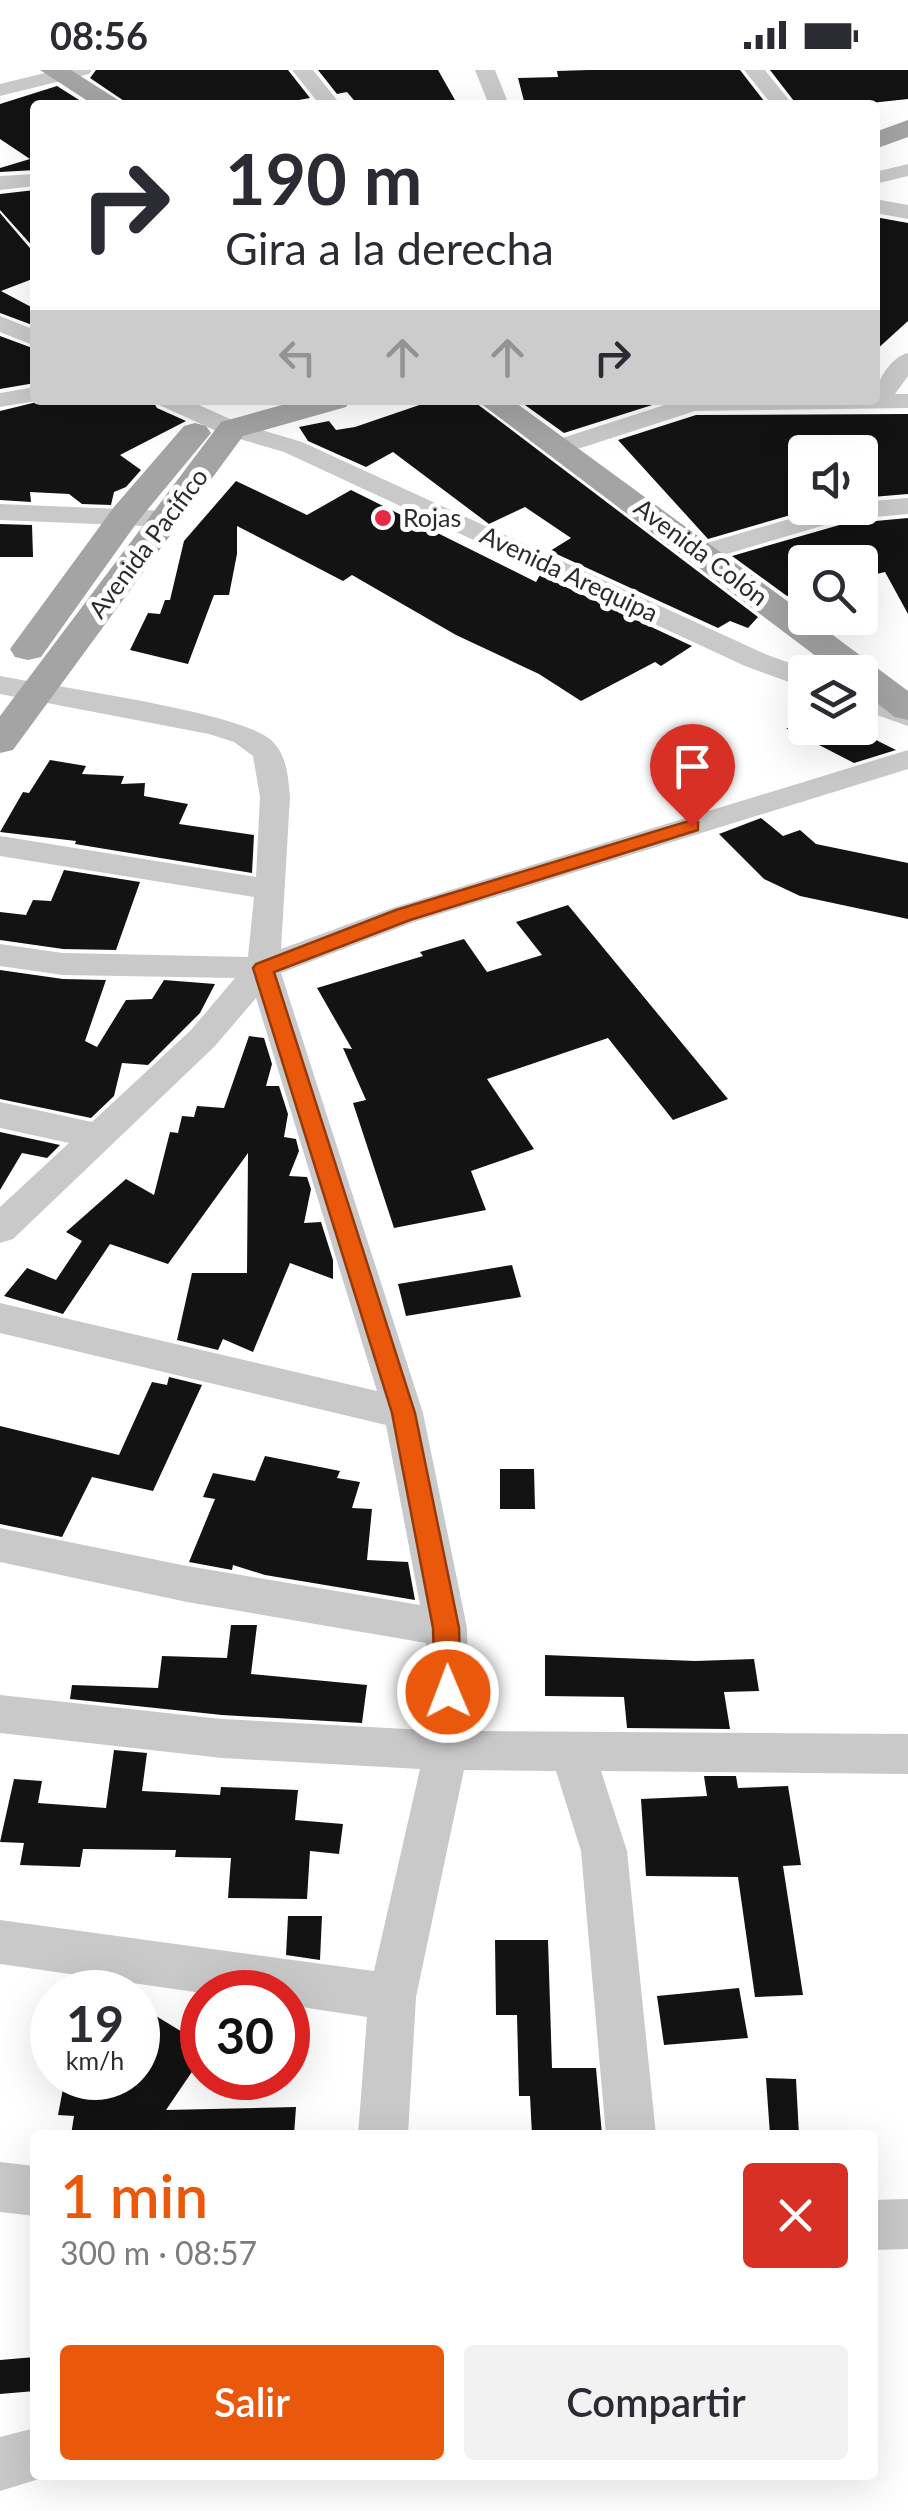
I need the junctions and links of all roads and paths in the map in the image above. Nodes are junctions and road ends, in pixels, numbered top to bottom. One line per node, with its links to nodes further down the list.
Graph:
1 (302, 70): 7 (street)
2 (484, 70): 8 (street)
3 (754, 70): 9 (street)
4 (66, 72): 5 (street); 6 (main road)
5 (0, 90)
6 (107, 100)
7 (327, 100)
8 (497, 100)
9 (778, 100)
10 (908, 111): 11 (main road)
11 (880, 122)
12 (908, 128): 13 (main road)
13 (880, 140)
14 (908, 170): 15 (street)
15 (880, 177)
16 (30, 181): 17 (street)
17 (0, 184)
18 (880, 207): 19 (street)
19 (908, 212)
20 (0, 322): 21 (street)
21 (30, 337)
22 (908, 360): 24 (street)
23 (30, 395): 25 (street)
24 (880, 396)
25 (0, 400)
26 (880, 400): 27 (street)
27 (908, 401)
28 (179, 405): 33 (street, Avenida Arequipa)
29 (262, 405): 33 (main road)
30 (311, 405): 33 (main road)
31 (499, 405): 34 (main road, Avenida Colón)
32 (690, 405): 34 (street)
33 (220, 424): 37 (main road, Avenida Pacifico); 38 (main road, Avenida Pacifico); 40 (street, Avenida Arequipa)
34 (558, 447): 39 (main road, Avenida Colón)
35 (908, 506): 39 (street)
36 (0, 512): 37 (street)
37 (126, 514): 38 (street); 41 (main road, Avenida Pacifico)
38 (168, 519): 41 (main road, Avenida Pacifico)
39 (703, 552): 43 (main road, Avenida Colón)
40 (788, 673)
41 (9, 688): 45 (main road, Avenida Pacifico); 48 (street)
42 (878, 706): 44 (street)
43 (908, 709)
44 (908, 717)
45 (0, 742)
46 (908, 760): 50 (street)
47 (0, 846): 48 (street)
48 (268, 889): 50 (street)
49 (0, 955): 50 (street)
50 (263, 968): 52 (street); 55 (street)
51 (0, 1115): 52 (street)
52 (97, 1136): 53 (street)
53 (0, 1229)
54 (0, 1318): 55 (street)
55 (404, 1413): 57 (street)
56 (0, 1545): 57 (street)
57 (446, 1628): 59 (street)
58 (0, 1714): 59 (street)
59 (446, 1750): 60 (street); 63 (street)
60 (572, 1750): 61 (street); 65 (street)
61 (908, 1754)
62 (0, 1942): 63 (street)
63 (392, 1996): 64 (street)
64 (383, 2130)
65 (632, 2130)
66 (0, 2187): 67 (street)
67 (30, 2191)
68 (908, 2224): 69 (street)
69 (878, 2225)
70 (30, 2456): 71 (street)
71 (0, 2464)

